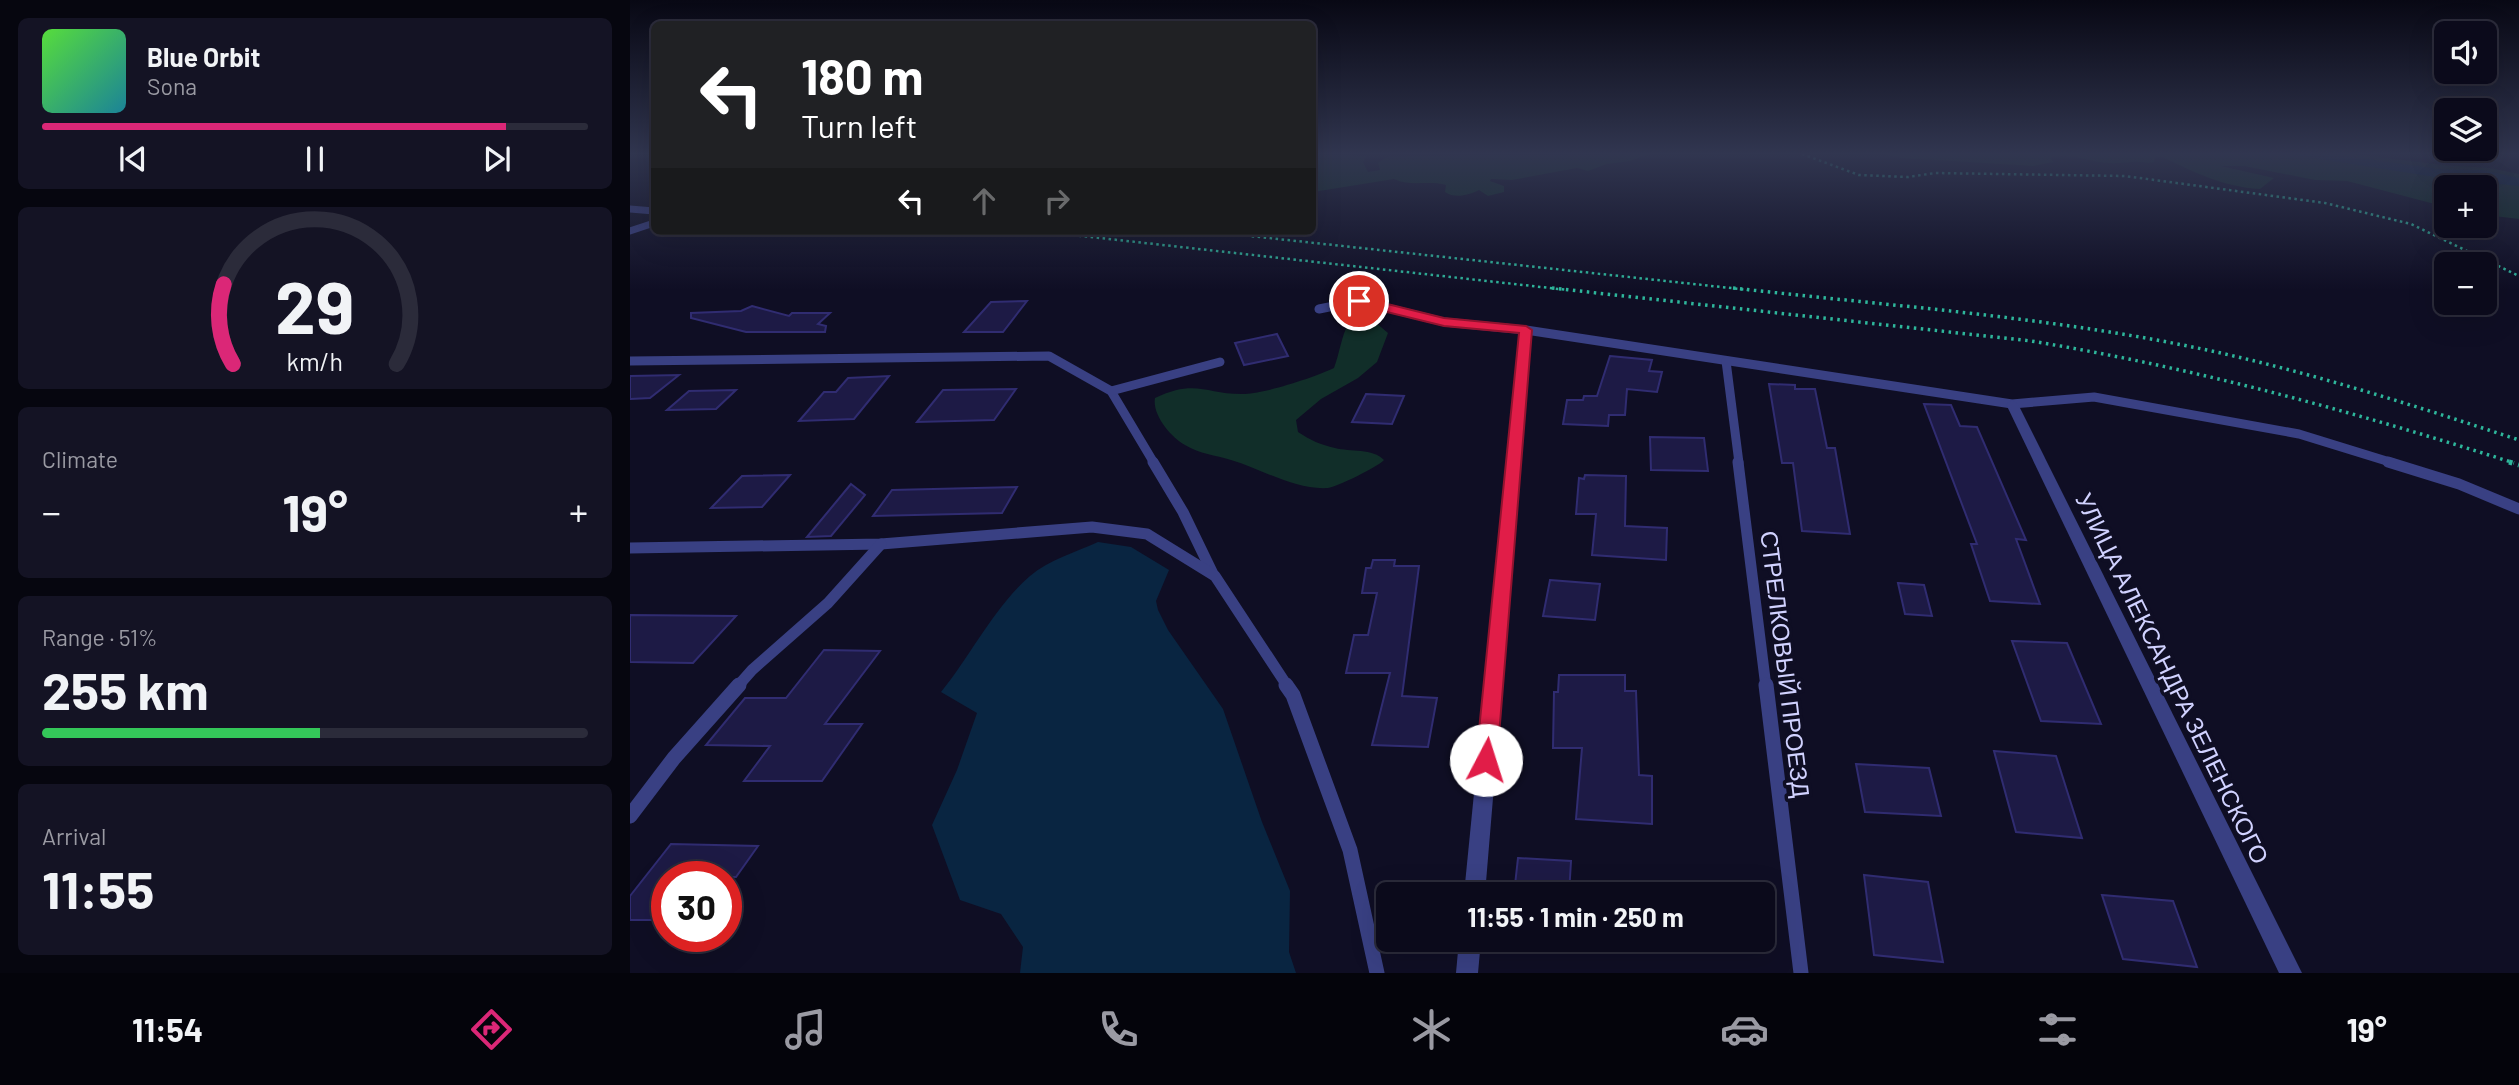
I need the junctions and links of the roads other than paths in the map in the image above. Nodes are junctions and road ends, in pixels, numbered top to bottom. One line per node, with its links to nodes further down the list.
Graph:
1 (630, 209): 2 (lane)
2 (651, 211)
3 (651, 224): 4 (lane)
4 (630, 231)
5 (1319, 309): 6 (lane)
6 (1526, 330): 7 (lane); 17 (street)
7 (1726, 360): 11 (lane); 21 (lane, СТРЕЛКОВЫЙ ПРОЕЗД)
8 (630, 361): 10 (lane)
9 (1220, 362): 10 (lane)
10 (1111, 391): 15 (lane)
11 (2012, 404): 12 (lane); 22 (street, УЛИЦА АЛЕКСАНДРА ЗЕЛЕНСКОГО)
12 (2519, 509)
13 (881, 544): 14 (lane); 15 (lane); 16 (lane)
14 (630, 548)
15 (1215, 576): 19 (lane)
16 (630, 816)
17 (1475, 882)
18 (1469, 952): 20 (street)
19 (1377, 973)
20 (1467, 973)
21 (1801, 973)
22 (2291, 973)

